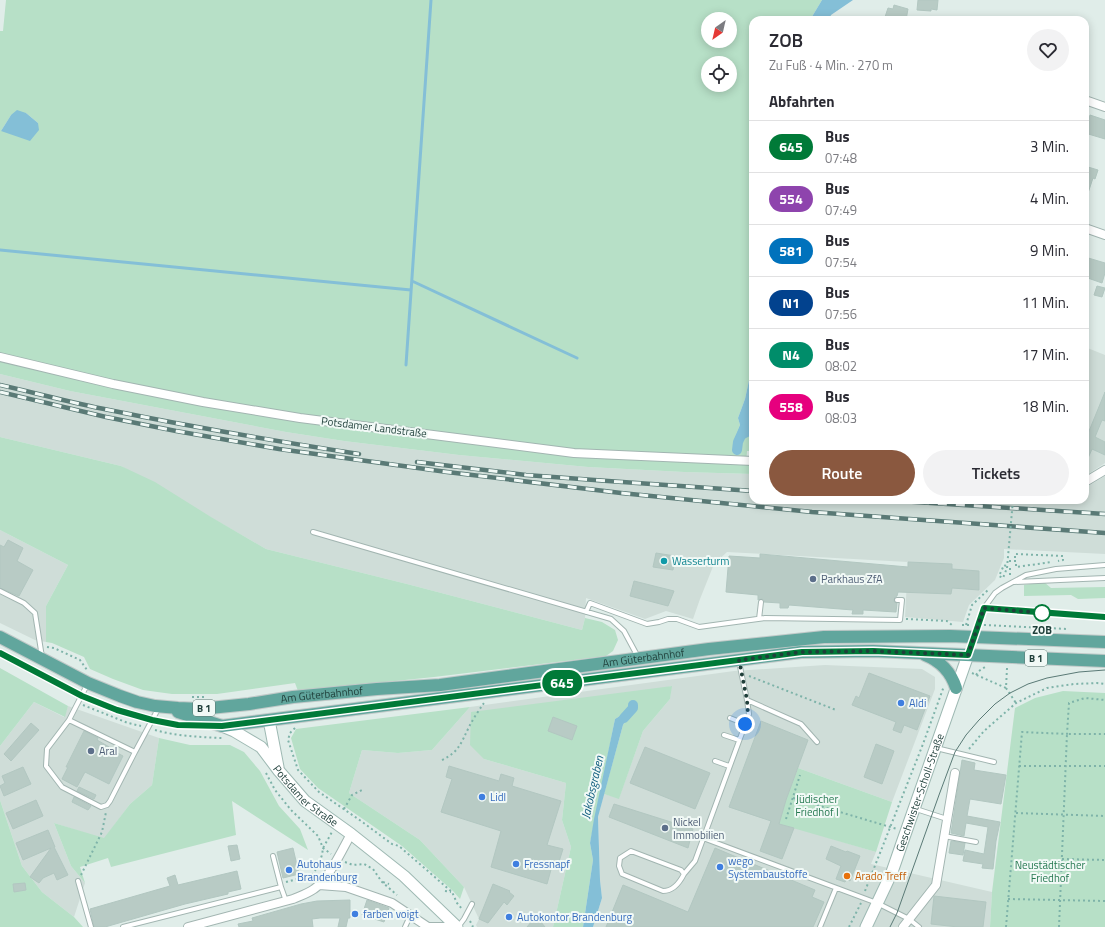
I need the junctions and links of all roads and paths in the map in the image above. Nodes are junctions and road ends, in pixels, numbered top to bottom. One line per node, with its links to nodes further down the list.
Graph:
1 (1089, 101): 2 (street)
2 (1105, 106)
3 (1089, 229): 4 (street)
4 (1105, 235)
5 (0, 357): 6 (street, Potsdamer Landstraße)
6 (749, 461)
7 (1105, 470): 8 (street)
8 (1089, 480)
9 (1013, 504): 12 (path, bridge)
10 (313, 532): 22 (lane)
11 (1015, 558): 12 (path)
12 (1008, 561): 14 (path, bridge)
13 (1105, 565): 17 (lane)
14 (1008, 567): 14 (path); 15 (path)
15 (1010, 577)
16 (1105, 578): 17 (lane)
17 (1012, 582): 21 (lane)
18 (0, 591): 31 (lane)
19 (897, 600): 24 (lane)
20 (761, 602): 25 (lane)
21 (984, 608): 23 (lane); 26 (lane)
22 (586, 612): 25 (lane); 35 (lane)
23 (1105, 617)
24 (900, 618): 25 (lane); 26 (path)
25 (759, 619)
26 (978, 625): 27 (path); 29 (lane)
27 (1073, 629)
28 (0, 637): 34 (main road, B 1)
29 (974, 637): 30 (main road, B 1); 33 (main road); 35 (main road, Am Güterbahnhof / B 1)
30 (1105, 642)
31 (41, 646): 34 (lane); 41 (path)
32 (912, 652): 33 (main road, Am Güterbahnhof / B 1); 36 (main road, Am Güterbahnhof / B 1); 44 (main road)
33 (968, 655): 37 (main road, B 1); 38 (street, Geschwister-Scholl-Straße)
34 (43, 659): 41 (main road, B 1)
35 (639, 659): 39 (main road); 51 (main road, Am Güterbahnhof)
36 (739, 660): 39 (main road, Am Güterbahnhof / B 1); 40 (lane)
37 (1105, 661)
38 (963, 669): 44 (street, Geschwister-Scholl-Straße); 45 (path)
39 (640, 673): 57 (main road, Am Güterbahnhof / B 1)
40 (741, 673): 49 (lane); 54 (path)
41 (88, 677): 52 (lane); 53 (main road, B 1)
42 (945, 683): 91 (path)
43 (1105, 684): 70 (path)
44 (956, 688): 68 (street, Geschwister-Scholl-Straße)
45 (1006, 688)
46 (212, 696): 47 (path)
47 (190, 697)
48 (486, 700): 71 (path)
49 (747, 700): 58 (lane); 67 (lane)
50 (1105, 700): 62 (path)
51 (266, 702): 53 (main road, B 1); 57 (main road)
52 (78, 703): 56 (lane); 61 (path)
53 (159, 706): 59 (main road, B 1); 61 (lane)
54 (836, 710)
55 (730, 718): 58 (lane)
56 (69, 720): 69 (lane); 83 (lane)
57 (269, 720): 59 (main road, B 1); 78 (street, Potsdamer Straße)
58 (745, 724): 66 (lane)
59 (222, 726): 78 (street)
60 (297, 726): 84 (path)
61 (148, 728): 65 (path); 69 (lane)
62 (1067, 734): 63 (path); 75 (path); 76 (path)
63 (1105, 734)
64 (724, 735): 66 (lane)
65 (228, 739)
66 (739, 740): 74 (lane)
67 (817, 742)
68 (936, 748): 70 (lane); 85 (street, Geschwister-Scholl-Straße)
69 (135, 752): 83 (lane)
70 (962, 754): 73 (lane)
71 (442, 760)
72 (715, 761): 74 (lane)
73 (994, 762)
74 (729, 766): 94 (lane)
75 (1020, 766): 76 (path); 86 (path)
76 (1066, 766): 77 (path); 87 (path)
77 (1105, 766)
78 (278, 770): 92 (street, Potsdamer Straße)
79 (955, 773): 90 (street)
80 (800, 775): 82 (path)
81 (364, 789): 84 (path)
82 (793, 798): 89 (path); 91 (path)
83 (107, 805): 104 (path)
84 (344, 809): 96 (path)
85 (914, 809): 90 (lane); 117 (street, Geschwister-Scholl-Straße)
86 (1016, 813): 87 (path); 113 (path)
87 (1064, 814): 88 (path); 100 (path)
88 (1105, 816)
89 (786, 819)
90 (948, 819): 93 (street)
91 (890, 827): 112 (path)
92 (351, 834): 107 (street); 127 (street, Potsdamer Straße)
93 (944, 836): 95 (lane); 121 (street)
94 (703, 838): 102 (lane); 109 (lane)
95 (976, 842)
96 (399, 846): 98 (path); 111 (path)
97 (323, 848): 103 (path)
98 (401, 851)
99 (273, 856): 108 (lane)
100 (1062, 859): 101 (path); 115 (path)
101 (1105, 860)
102 (684, 874): 102 (lane)
103 (312, 875): 107 (path); 108 (path)
104 (78, 881): 122 (lane)
105 (382, 882): 106 (path)
106 (389, 884)
107 (318, 885): 114 (street); 120 (street)
108 (281, 887): 114 (lane); 123 (lane)
109 (836, 888): 112 (lane); 129 (lane)
110 (445, 891): 111 (path)
111 (452, 892): 119 (path)
112 (863, 898): 117 (lane); 130 (path)
113 (1008, 899): 115 (path); 134 (path)
114 (286, 900): 124 (street)
115 (1060, 900): 116 (path); 135 (path)
116 (1105, 901)
117 (877, 903): 121 (lane); 131 (street, Geschwister-Scholl-Straße)
118 (472, 904): 119 (lane)
119 (466, 915): 127 (lane); 128 (path)
120 (410, 916): 125 (lane); 126 (street)
121 (909, 919): 132 (street); 133 (lane)
122 (91, 927)
123 (123, 927)
124 (188, 927)
125 (405, 927)
126 (428, 927): 127 (street)
127 (457, 927)
128 (473, 927)
129 (820, 927)
130 (850, 927)
131 (866, 927)
132 (903, 927)
133 (919, 927)
134 (1006, 927)
135 (1059, 927)

